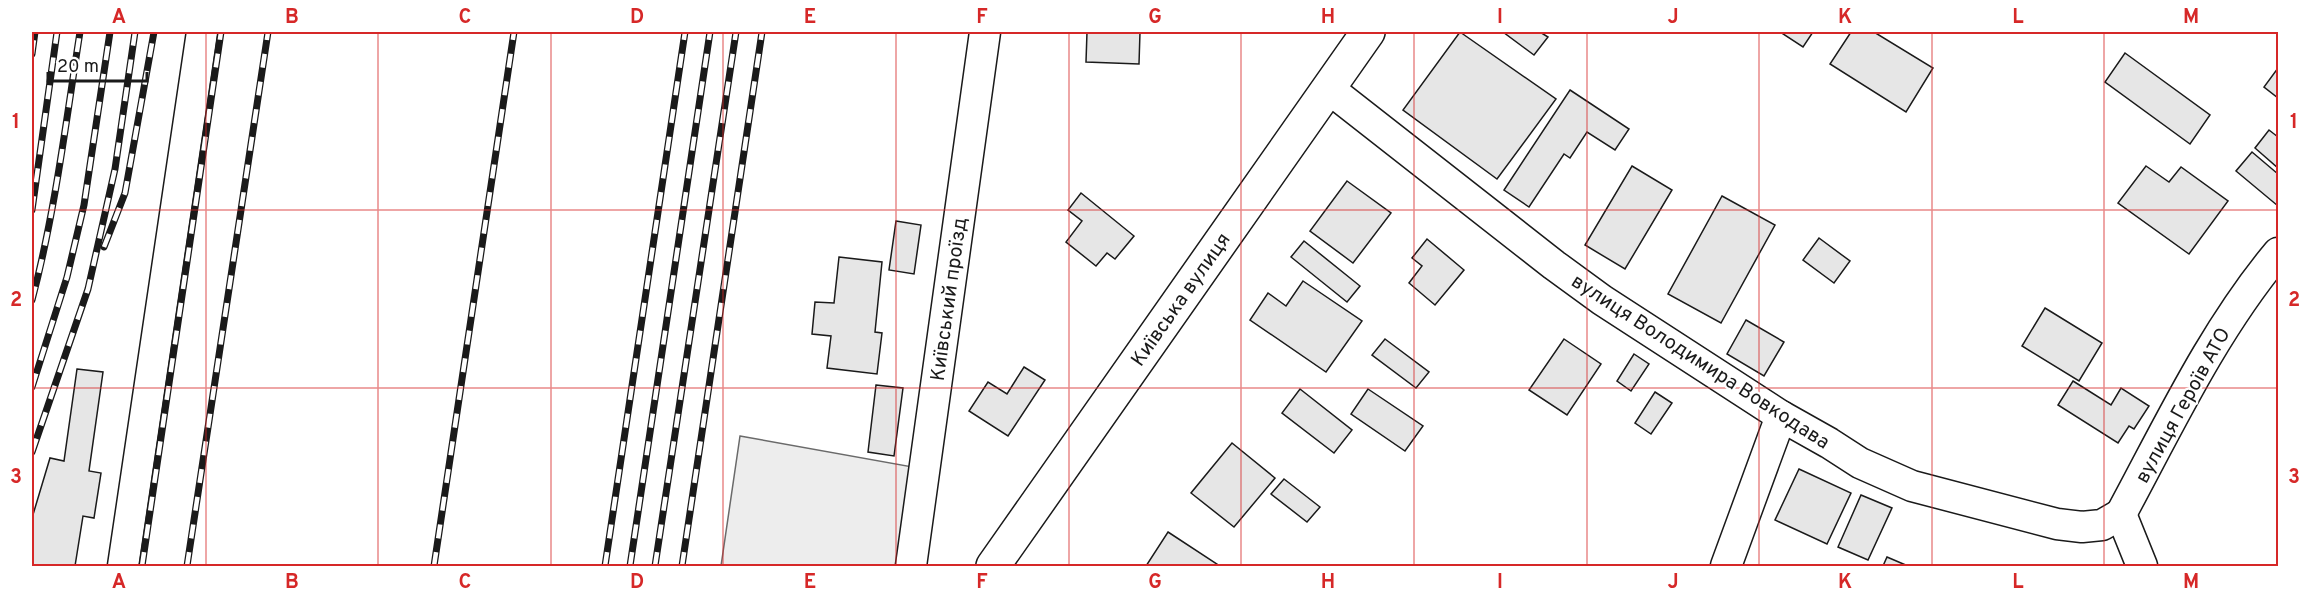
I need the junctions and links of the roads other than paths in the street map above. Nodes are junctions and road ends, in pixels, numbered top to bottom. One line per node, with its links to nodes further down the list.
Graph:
1 (202, 32): 8 (street)
2 (985, 32): 9 (street, Київський проїзд)
3 (1368, 32): 4 (street, Київська вулиця)
4 (1328, 88): 6 (street, вулиця Володимира Вовкодава); 10 (street, Київська вулиця)
5 (2278, 252): 7 (street, вулиця Героїв АТО)
6 (1781, 416): 7 (street, вулиця Володимира Вовкодава); 11 (street)
7 (2121, 514): 12 (street)
8 (123, 567)
9 (910, 567)
10 (993, 567)
11 (1726, 567)
12 (2142, 567)

